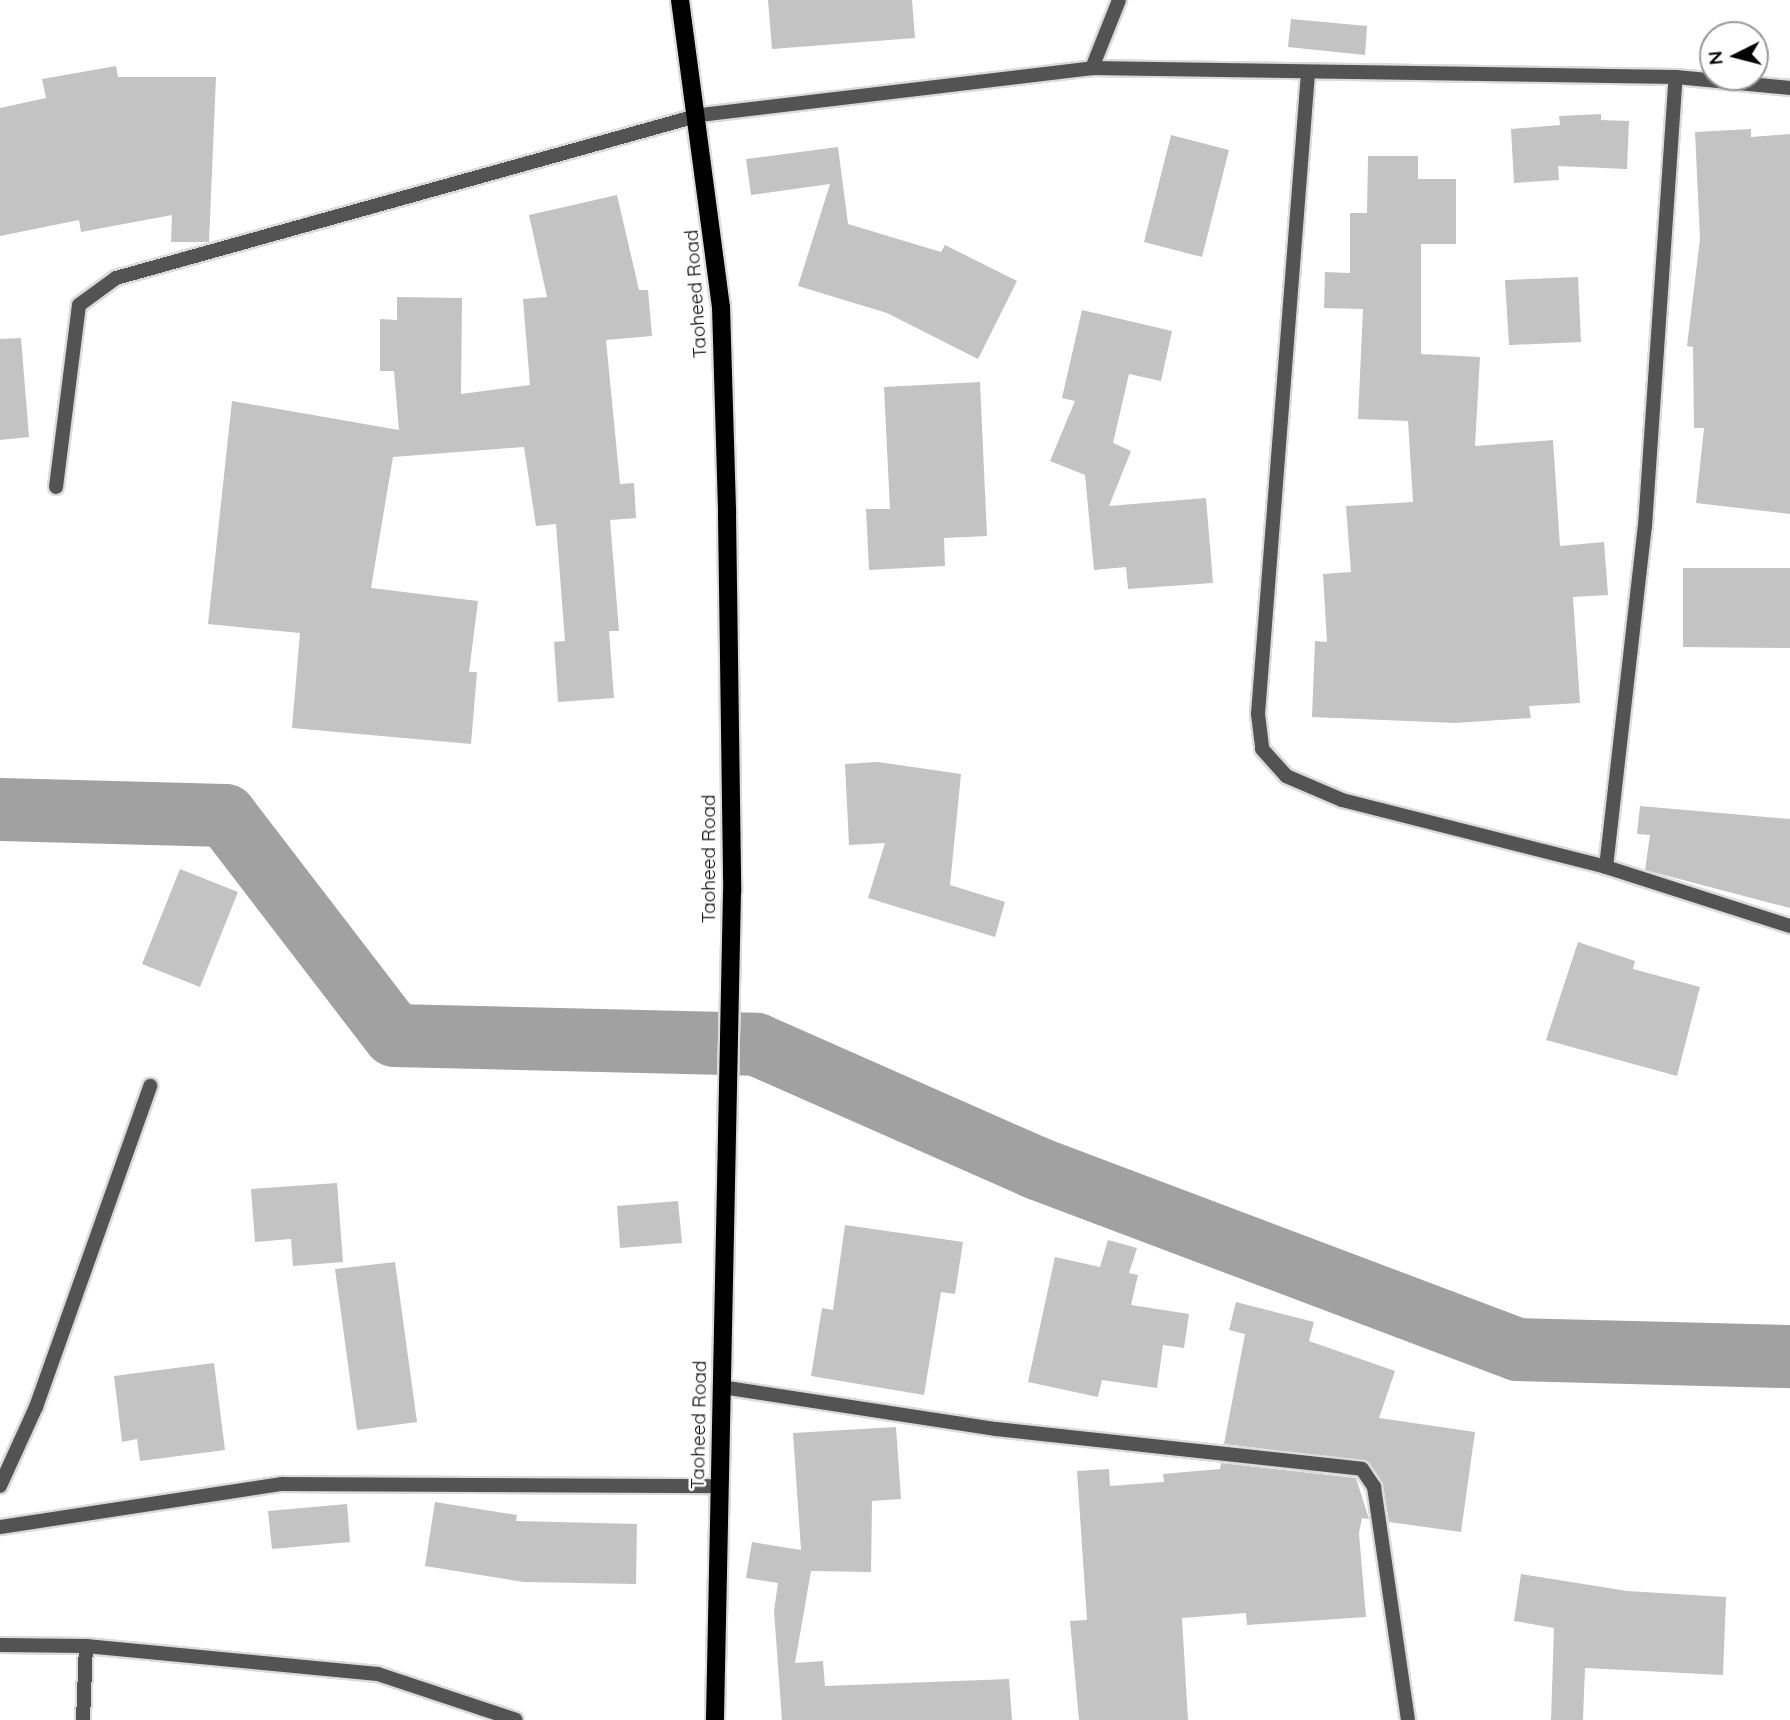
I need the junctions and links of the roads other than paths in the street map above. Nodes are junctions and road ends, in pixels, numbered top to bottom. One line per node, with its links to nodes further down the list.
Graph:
1 (680, 0): 7 (main road, Taoheed Road)
2 (1119, 0): 3 (street)
3 (1092, 68): 4 (street); 7 (street)
4 (1308, 73): 5 (street); 9 (street)
5 (1676, 77): 6 (street); 9 (street)
6 (1790, 88)
7 (701, 115): 8 (street); 12 (main road, Taoheed Road)
8 (56, 487)
9 (1606, 867): 10 (street)
10 (1790, 926)
11 (150, 1086): 13 (street)
12 (722, 1387): 14 (main road, Taoheed Road); 21 (street)
13 (0, 1486)
14 (719, 1486): 15 (street); 20 (main road, Taoheed Road)
15 (0, 1527)
16 (0, 1645): 17 (street)
17 (86, 1646): 18 (street); 19 (street)
18 (83, 1720)
19 (516, 1720)
20 (715, 1720)
21 (1408, 1720)

